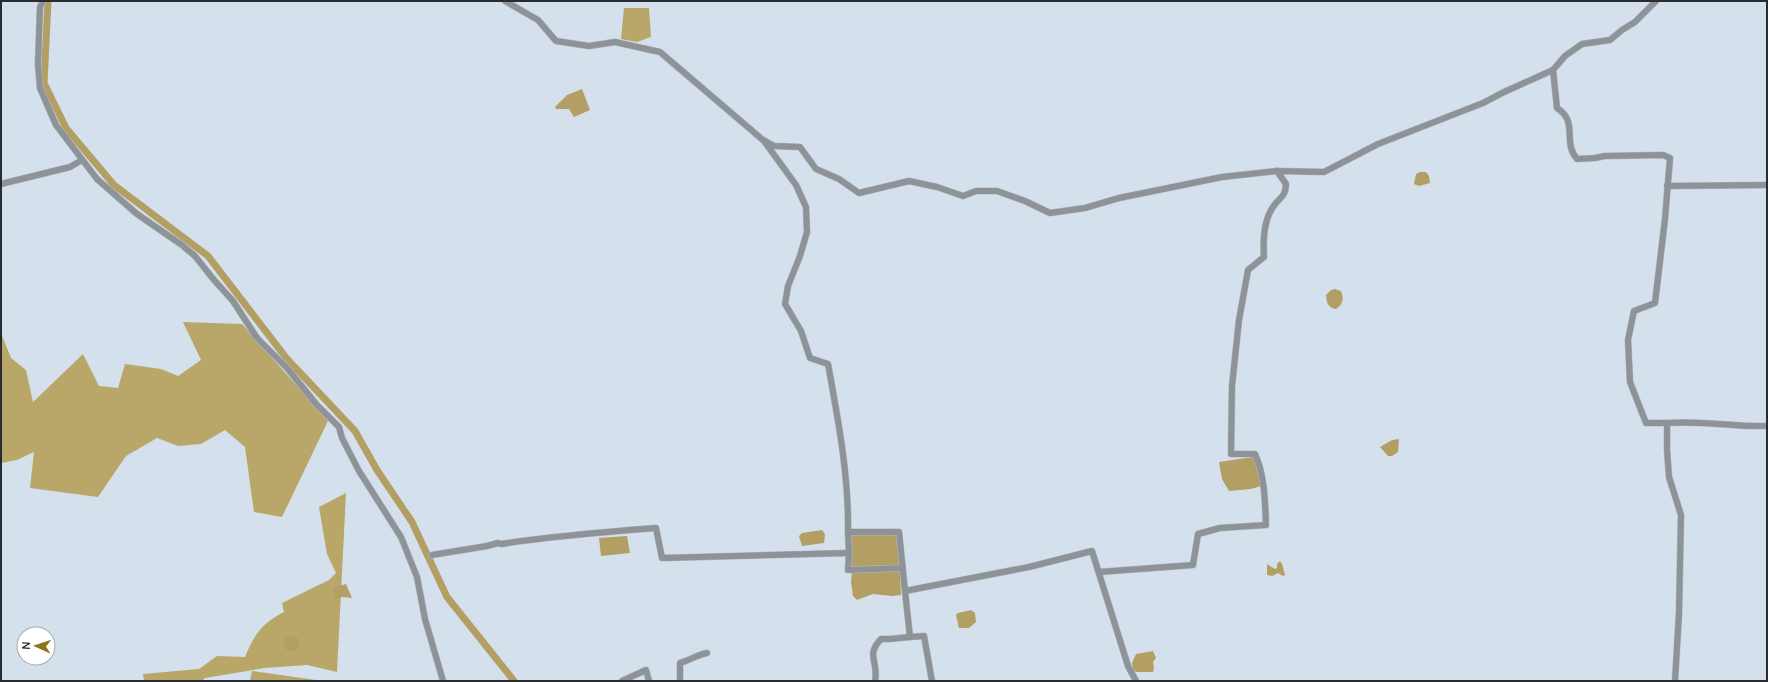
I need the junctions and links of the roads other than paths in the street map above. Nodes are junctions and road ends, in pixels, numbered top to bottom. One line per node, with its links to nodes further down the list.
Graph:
1 (43, 1): 6 (street)
2 (506, 1): 5 (street)
3 (1656, 1): 4 (street)
4 (1553, 70): 7 (street); 9 (street)
5 (764, 140): 7 (street); 13 (street)
6 (82, 160): 8 (street); 21 (street)
7 (1276, 171): 17 (street)
8 (1, 184)
9 (1667, 186): 10 (street); 11 (street)
10 (1767, 186)
11 (1667, 422): 12 (street); 28 (street)
12 (1767, 426)
13 (848, 532): 14 (street); 16 (street)
14 (849, 553): 15 (street); 16 (street)
15 (432, 555)
16 (902, 568): 18 (street)
17 (1099, 572): 18 (street); 27 (street)
18 (906, 591): 19 (street)
19 (910, 637): 25 (street); 26 (street)
20 (707, 653): 24 (street)
21 (443, 681)
22 (622, 681): 23 (street)
23 (649, 681)
24 (680, 681)
25 (875, 681)
26 (932, 681)
27 (1136, 681)
28 (1675, 681)

